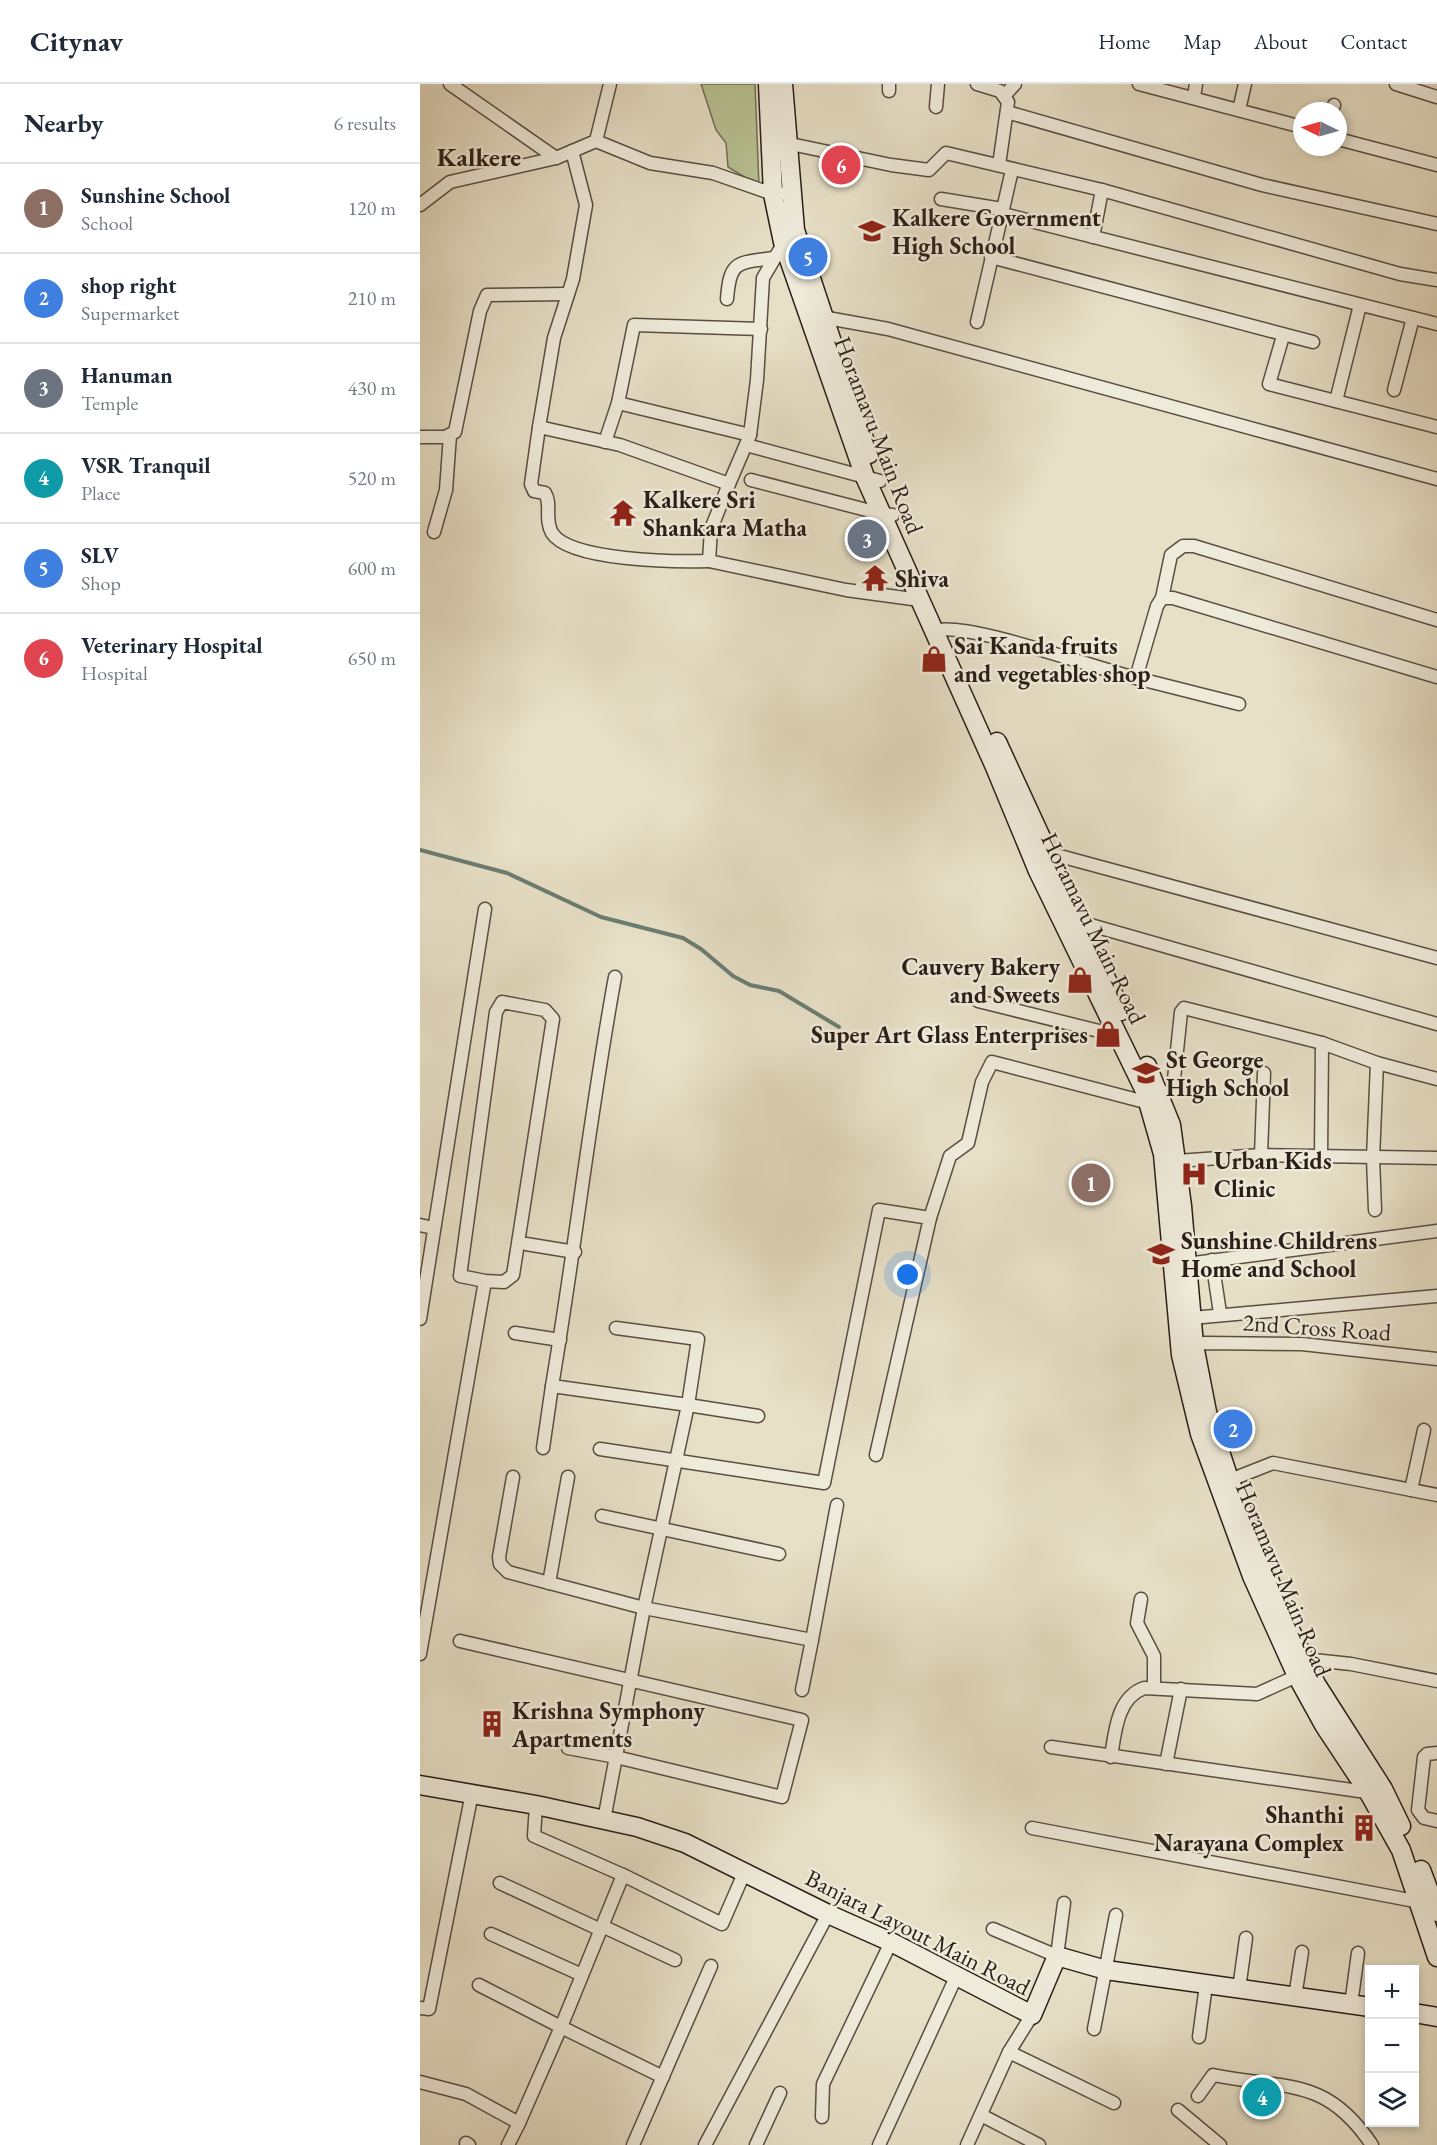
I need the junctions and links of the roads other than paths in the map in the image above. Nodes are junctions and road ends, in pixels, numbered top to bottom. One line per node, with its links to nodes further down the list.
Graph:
1 (450, 84): 22 (street)
2 (610, 84): 18 (street)
3 (768, 84): 19 (main road, Horamavu Main Road)
4 (783, 84): 19 (main road, Horamavu Main Road)
5 (938, 84): 14 (street)
6 (977, 84): 12 (street)
7 (1015, 84): 12 (street)
8 (1245, 84): 15 (street)
9 (1396, 84): 13 (street)
10 (1145, 85): 11 (street)
11 (1195, 90): 15 (street)
12 (1005, 95): 16 (street)
13 (1437, 97)
14 (936, 107)
15 (1239, 110): 17 (street)
16 (1007, 112): 23 (street); 31 (street)
17 (1293, 125)
18 (596, 141): 21 (street); 27 (street)
19 (779, 141): 23 (street); 27 (main road, Horamavu Main Road)
20 (1347, 141): 24 (street)
21 (572, 151): 22 (street); 37 (street)
22 (556, 158): 29 (street)
23 (999, 165): 25 (street)
24 (1437, 165)
25 (1012, 170): 26 (street); 30 (street)
26 (1102, 190): 33 (street); 36 (street)
27 (782, 193): 32 (main road, Horamavu Main Road)
28 (941, 199): 30 (street)
29 (420, 205)
30 (1002, 212): 33 (street); 34 (street)
31 (1437, 225)
32 (789, 236): 35 (street); 40 (main road, Horamavu Main Road); 56 (main road, Horamavu Main Road)
33 (1093, 237): 39 (street)
34 (991, 257): 42 (street); 45 (street)
35 (774, 258): 38 (street); 44 (street)
36 (1437, 280)
37 (568, 294): 50 (street); 52 (street)
38 (728, 299)
39 (1360, 305): 41 (street); 48 (street)
40 (822, 317): 56 (main road, Horamavu Main Road); 57 (street)
41 (1413, 318): 43 (street); 47 (street)
42 (977, 322)
43 (1437, 324)
44 (761, 329): 49 (street); 54 (street)
45 (1283, 336): 46 (street); 48 (street)
46 (1313, 342)
47 (1394, 390)
48 (1336, 401): 51 (street)
49 (618, 403): 54 (street); 55 (street)
50 (539, 427): 55 (street); 62 (street)
51 (1437, 427)
52 (450, 435): 53 (street); 61 (street)
53 (420, 437)
54 (748, 440): 56 (street); 59 (street)
55 (605, 442): 59 (street)
56 (872, 479): 60 (main road, Horamavu Main Road)
57 (1437, 479)
58 (751, 480): 60 (street)
59 (729, 484): 62 (street)
60 (888, 515): 64 (main road, Horamavu Main Road); 66 (main road, Horamavu Main Road)
61 (434, 532)
62 (709, 561): 64 (street)
63 (1162, 598): 65 (street); 67 (street); 68 (street)
64 (920, 600): 66 (main road, Horamavu Main Road)
65 (1437, 620)
66 (939, 629): 68 (street); 70 (main road, Horamavu Main Road)
67 (1437, 677)
68 (1136, 678): 69 (street)
69 (1239, 704)
70 (1040, 855): 72 (main road, Horamavu Main Road); 73 (street); 77 (main road, Horamavu Main Road)
71 (485, 909): 91 (street)
72 (1080, 922): 76 (street); 82 (main road, Horamavu Main Road)
73 (1437, 958)
74 (615, 977): 94 (street)
75 (978, 1001): 77 (street)
76 (1437, 1024)
77 (1119, 1036): 82 (main road, Horamavu Main Road)
78 (1322, 1043): 79 (street); 82 (street); 84 (street)
79 (1377, 1063): 81 (street); 85 (street)
80 (1264, 1073): 83 (street)
81 (1437, 1079)
82 (1155, 1100): 87 (main road, Horamavu Main Road); 89 (street); 96 (main road, Horamavu Main Road)
83 (1262, 1155): 84 (street); 87 (street)
84 (1321, 1157): 85 (street)
85 (1373, 1158): 86 (street); 88 (street)
86 (1437, 1158)
87 (1177, 1161): 96 (main road, Horamavu Main Road)
88 (1376, 1210)
89 (930, 1218): 113 (street); 114 (street)
90 (420, 1225): 91 (street)
91 (435, 1228): 101 (street)
92 (1437, 1231): 95 (street)
93 (526, 1244): 94 (street)
94 (575, 1252): 104 (street)
95 (1212, 1260): 96 (street); 99 (street)
96 (1180, 1265): 100 (main road, Horamavu Main Road); 117 (main road, Horamavu Main Road)
97 (485, 1281): 97 (street); 129 (street)
98 (1437, 1296): 99 (street)
99 (1220, 1313): 100 (street)
100 (1192, 1318): 105 (main road, Horamavu Main Road)
101 (420, 1319)
102 (616, 1329): 108 (street)
103 (515, 1333): 104 (street)
104 (560, 1340): 107 (street)
105 (1194, 1345): 106 (street, 2nd Cross Road); 117 (main road, Horamavu Main Road)
106 (1437, 1359)
107 (552, 1386): 108 (street); 111 (street)
108 (688, 1405): 109 (street); 114 (street)
109 (758, 1416)
110 (1424, 1430): 118 (street)
111 (543, 1448)
112 (600, 1449): 114 (street)
113 (876, 1455)
114 (675, 1460): 122 (street)
115 (513, 1477): 124 (street)
116 (568, 1477): 124 (street)
117 (1225, 1483): 118 (street); 130 (main road, Horamavu Main Road)
118 (1411, 1490): 119 (street)
119 (1437, 1495)
120 (837, 1505): 127 (street)
121 (602, 1516): 122 (street)
122 (662, 1528): 123 (street); 126 (street)
123 (779, 1554)
124 (549, 1583): 126 (street)
125 (1141, 1599): 133 (street)
126 (644, 1608): 127 (street); 131 (street)
127 (812, 1640): 135 (street)
128 (460, 1641): 131 (street)
129 (420, 1654)
130 (1300, 1668): 132 (street); 134 (street); 143 (main road, Horamavu Main Road)
131 (631, 1679): 140 (street); 140 (street)
132 (1437, 1681)
133 (1154, 1687): 134 (street); 139 (street)
134 (1181, 1689): 141 (street)
135 (802, 1690)
136 (1051, 1747): 139 (street)
137 (568, 1748): 140 (street)
138 (1437, 1753): 147 (street)
139 (1111, 1756): 141 (street)
140 (616, 1757): 146 (street)
141 (1167, 1764): 143 (street)
142 (420, 1785): 144 (main road, Banjara Layout Main Road)
143 (1377, 1792): 152 (main road, Horamavu Main Road); 152 (main road, Horamavu Main Road)
144 (472, 1793): 145 (main road, Banjara Layout Main Road); 176 (street)
145 (536, 1805): 146 (main road, Banjara Layout Main Road); 150 (street)
146 (604, 1820): 149 (main road, Banjara Layout Main Road)
147 (1437, 1821)
148 (1032, 1828): 152 (street)
149 (745, 1871): 150 (street); 155 (main road, Banjara Layout Main Road)
150 (623, 1875): 157 (street)
151 (500, 1883): 157 (street)
152 (1429, 1886): 154 (main road, Horamavu Main Road); 165 (main road, Horamavu Main Road)
153 (1064, 1903): 164 (street)
154 (1437, 1912)
155 (828, 1914): 161 (main road, Banjara Layout Main Road); 196 (street)
156 (1116, 1915): 168 (street)
157 (601, 1928): 166 (street); 169 (street)
158 (993, 1929): 164 (street)
159 (490, 1934): 169 (street)
160 (1246, 1938): 173 (street)
161 (891, 1942): 170 (main road, Banjara Layout Main Road); 191 (street)
162 (1302, 1952): 174 (street)
163 (1358, 1953): 175 (street)
164 (1057, 1956): 168 (main road, Banjara Layout Main Road); 178 (main road, Banjara Layout Main Road)
165 (1437, 1957)
166 (675, 1960)
167 (711, 1966): 184 (street)
168 (1106, 1970): 171 (main road, Banjara Layout Main Road); 181 (street)
169 (582, 1975): 180 (street)
170 (956, 1977): 178 (main road, Banjara Layout Main Road); 198 (street)
171 (1206, 1984): 173 (main road, Banjara Layout Main Road); 182 (street)
172 (479, 1985): 180 (street)
173 (1239, 1989): 174 (main road, Banjara Layout Main Road)
174 (1295, 1997): 175 (main road, Banjara Layout Main Road)
175 (1360, 2006)
176 (420, 2008)
177 (1419, 2014): 179 (main road)
178 (1032, 2015): 183 (street)
179 (1437, 2017)
180 (561, 2027): 184 (street); 192 (street)
181 (1094, 2029)
182 (1199, 2037)
183 (1009, 2052): 188 (street); 190 (street)
184 (663, 2076): 195 (street)
185 (420, 2083): 192 (street)
186 (780, 2093): 197 (street)
187 (1198, 2096): 201 (street)
188 (1114, 2103)
189 (1178, 2110): 193 (street)
190 (981, 2115): 199 (street); 200 (street)
191 (822, 2117)
192 (519, 2123): 194 (street)
193 (1212, 2143)
194 (508, 2145)
195 (633, 2145)
196 (705, 2145)
197 (756, 2145)
198 (879, 2145)
199 (967, 2145)
200 (1039, 2145)
201 (1372, 2145)

